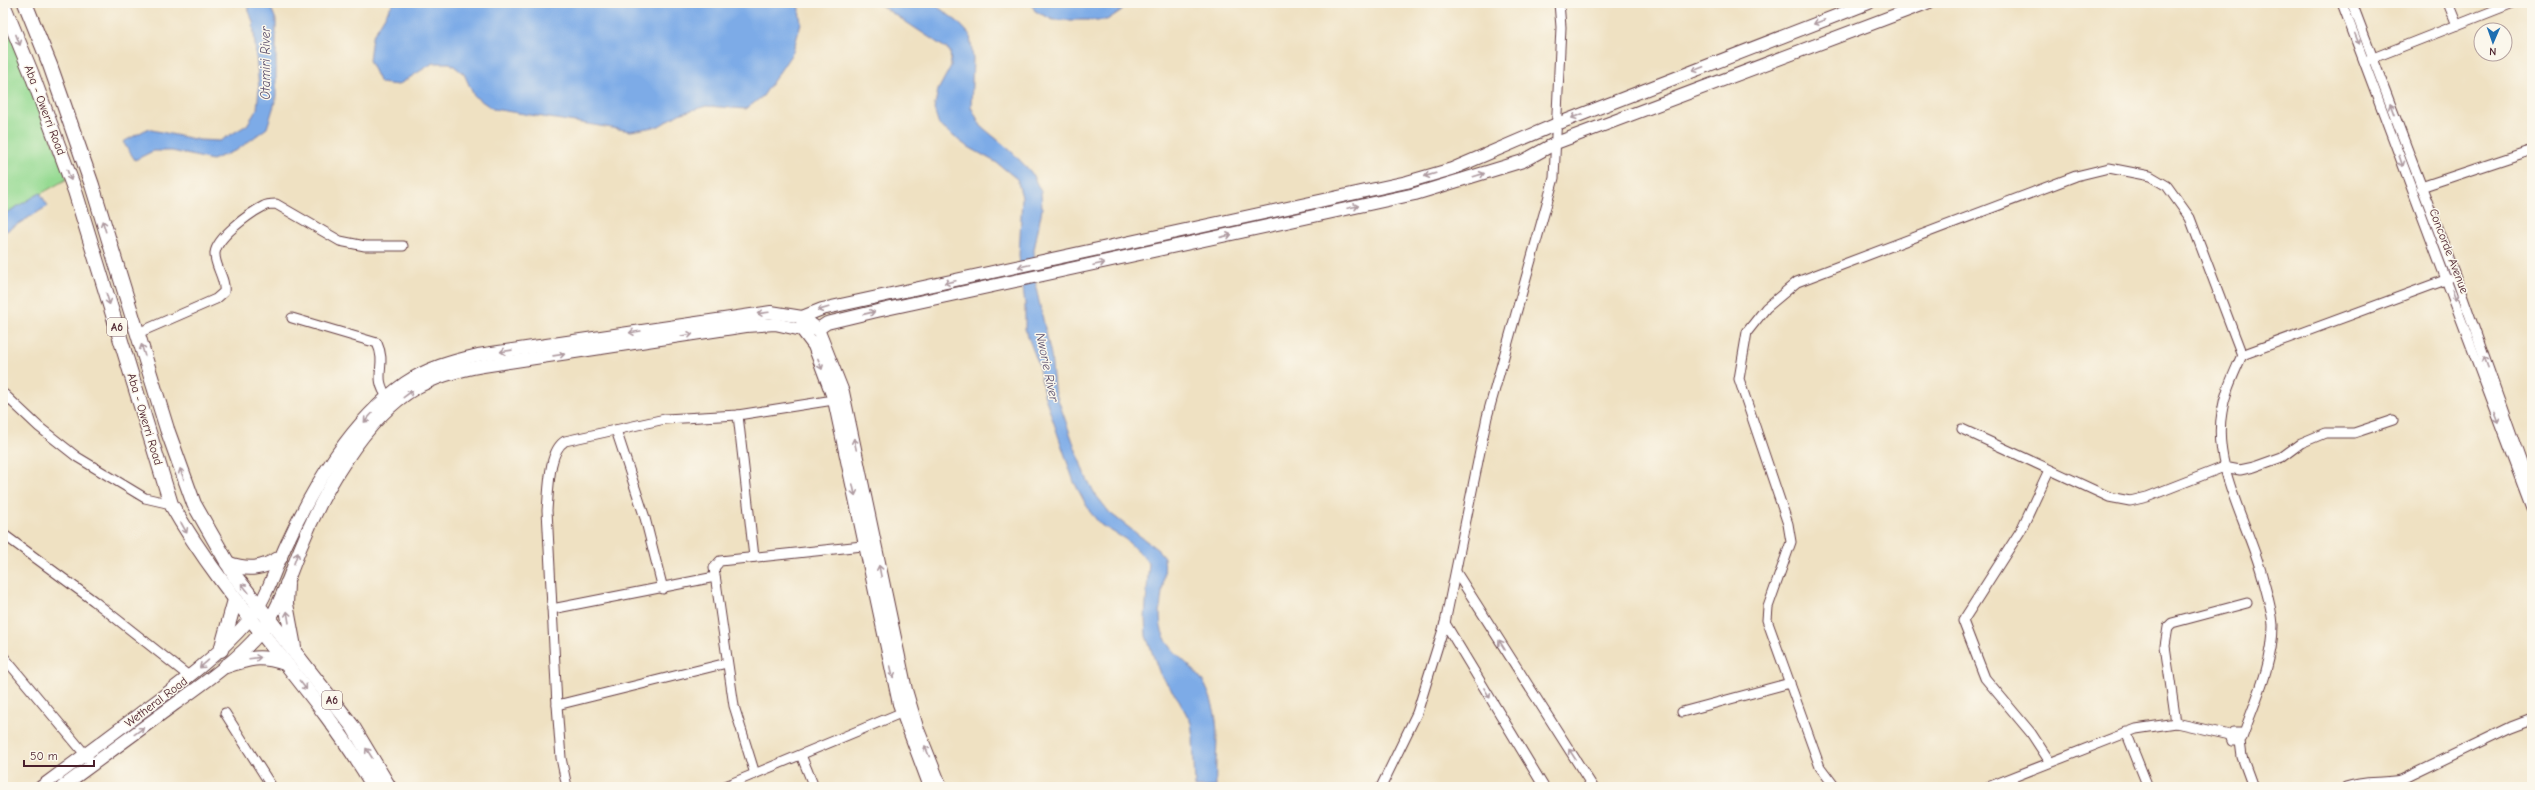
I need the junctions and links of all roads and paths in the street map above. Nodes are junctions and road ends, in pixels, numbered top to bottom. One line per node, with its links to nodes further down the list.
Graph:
1 (25, 3): 22 (highway, Aba - Owerri Road / A6, one-way to 1)
2 (1868, 3): 12 (main road, one-way to 12)
3 (1927, 3): 13 (main road, Wetheral Road)
4 (2342, 3): 11 (street, Concorde Avenue, one-way to 11)
5 (2352, 3): 11 (street, Concorde Avenue)
6 (2448, 3): 10 (street)
7 (2513, 3): 10 (street)
8 (3, 4): 34 (highway, Aba - Owerri Road / A6, one-way to 34)
9 (1560, 4): 12 (street)
10 (2457, 25): 11 (street)
11 (2369, 59): 15 (street, Concorde Avenue, one-way to 11); 17 (street, Concorde Avenue, one-way to 17)
12 (1557, 124): 13 (street); 18 (main road, one-way to 18)
13 (1556, 143): 20 (main road, Wetheral Road, one-way to 13); 41 (street)
14 (2532, 150): 15 (street)
15 (2421, 187): 33 (street, Concorde Avenue, one-way to 15)
16 (403, 246): 22 (street)
17 (2448, 279): 23 (street); 35 (street, Concorde Avenue, one-way to 35)
18 (802, 317): 20 (main road); 21 (main road); 25 (main road, Wetheral Road, one-way to 25)
19 (292, 318): 25 (street)
20 (818, 328): 21 (main road, Wetheral Road); 26 (main road)
21 (802, 330): 26 (main road, one-way to 26); 43 (main road, Wetheral Road, one-way to 21)
22 (138, 333): 40 (highway, Aba - Owerri Road / A6, one-way to 22)
23 (2242, 355): 31 (street); 60 (street)
24 (4, 394): 34 (street)
25 (388, 398): 39 (main road, Wetheral Road, one-way to 39)
26 (839, 399): 27 (street); 37 (main road)
27 (738, 415): 30 (street); 38 (street)
28 (2393, 420): 31 (street)
29 (1962, 429): 32 (street)
30 (616, 430): 44 (street); 48 (street)
31 (2224, 467): 32 (street); 68 (street)
32 (2048, 470): 71 (street)
33 (2532, 491)
34 (171, 504): 45 (highway, Aba - Owerri Road / A6, one-way to 45)
35 (2532, 508)
36 (3, 534): 59 (street)
37 (870, 545): 38 (street); 62 (main road)
38 (754, 557): 42 (street)
39 (280, 558): 40 (highway); 47 (main road, Wetheral Road)
40 (227, 563): 47 (highway, Aba - Owerri Road / A6, one-way to 40)
41 (1456, 572): 51 (street); 87 (street, one-way to 41)
42 (715, 577): 44 (street); 57 (street)
43 (287, 584): 49 (main road, Wetheral Road); 54 (highway, one-way to 43)
44 (662, 589): 48 (street)
45 (235, 600): 50 (highway, Aba - Owerri Road / A6); 53 (highway)
46 (2247, 603): 66 (street)
47 (259, 605): 49 (highway, Aba - Owerri Road / A6); 50 (main road, Wetheral Road)
48 (552, 609): 61 (street)
49 (268, 618): 52 (main road, Wetheral Road); 54 (highway, Aba - Owerri Road / A6)
50 (250, 619): 52 (highway, Aba - Owerri Road / A6); 53 (main road, Wetheral Road)
51 (1445, 623): 85 (street); 86 (street, one-way to 86)
52 (261, 632): 56 (highway, Aba - Owerri Road / A6); 58 (main road, Wetheral Road)
53 (221, 650): 59 (main road, Wetheral Road, one-way to 59)
54 (294, 650): 79 (highway, Aba - Owerri Road / A6, one-way to 54)
55 (3, 656): 69 (street)
56 (285, 663): 58 (highway, one-way to 56); 78 (highway, Aba - Owerri Road / A6, one-way to 78)
57 (727, 663): 61 (street); 73 (street)
58 (226, 666): 72 (main road, Wetheral Road, one-way to 58)
59 (190, 677): 69 (main road, Wetheral Road)
60 (1790, 682): 64 (street); 74 (street)
61 (557, 705): 80 (street)
62 (907, 710): 70 (street); 83 (main road); 84 (main road, one-way to 62)
63 (225, 712): 77 (street)
64 (1682, 712)
65 (2532, 719): 91 (street)
66 (2176, 723): 67 (street); 68 (street)
67 (2126, 732): 71 (street); 89 (street)
68 (2237, 737): 90 (street)
69 (86, 754): 72 (street); 75 (main road, Wetheral Road)
70 (801, 755): 73 (street); 82 (street)
71 (2050, 762): 88 (street)
72 (93, 764): 76 (main road, Wetheral Road)
73 (755, 774): 81 (street)
74 (1831, 786)
75 (41, 787)
76 (63, 787)
77 (272, 787)
78 (374, 787)
79 (389, 787)
80 (567, 787)
81 (723, 787)
82 (814, 787)
83 (930, 787)
84 (941, 787)
85 (1381, 787)
86 (1544, 787)
87 (1593, 787)
88 (1988, 787)
89 (2148, 787)
90 (2253, 787)
91 (2346, 787)

